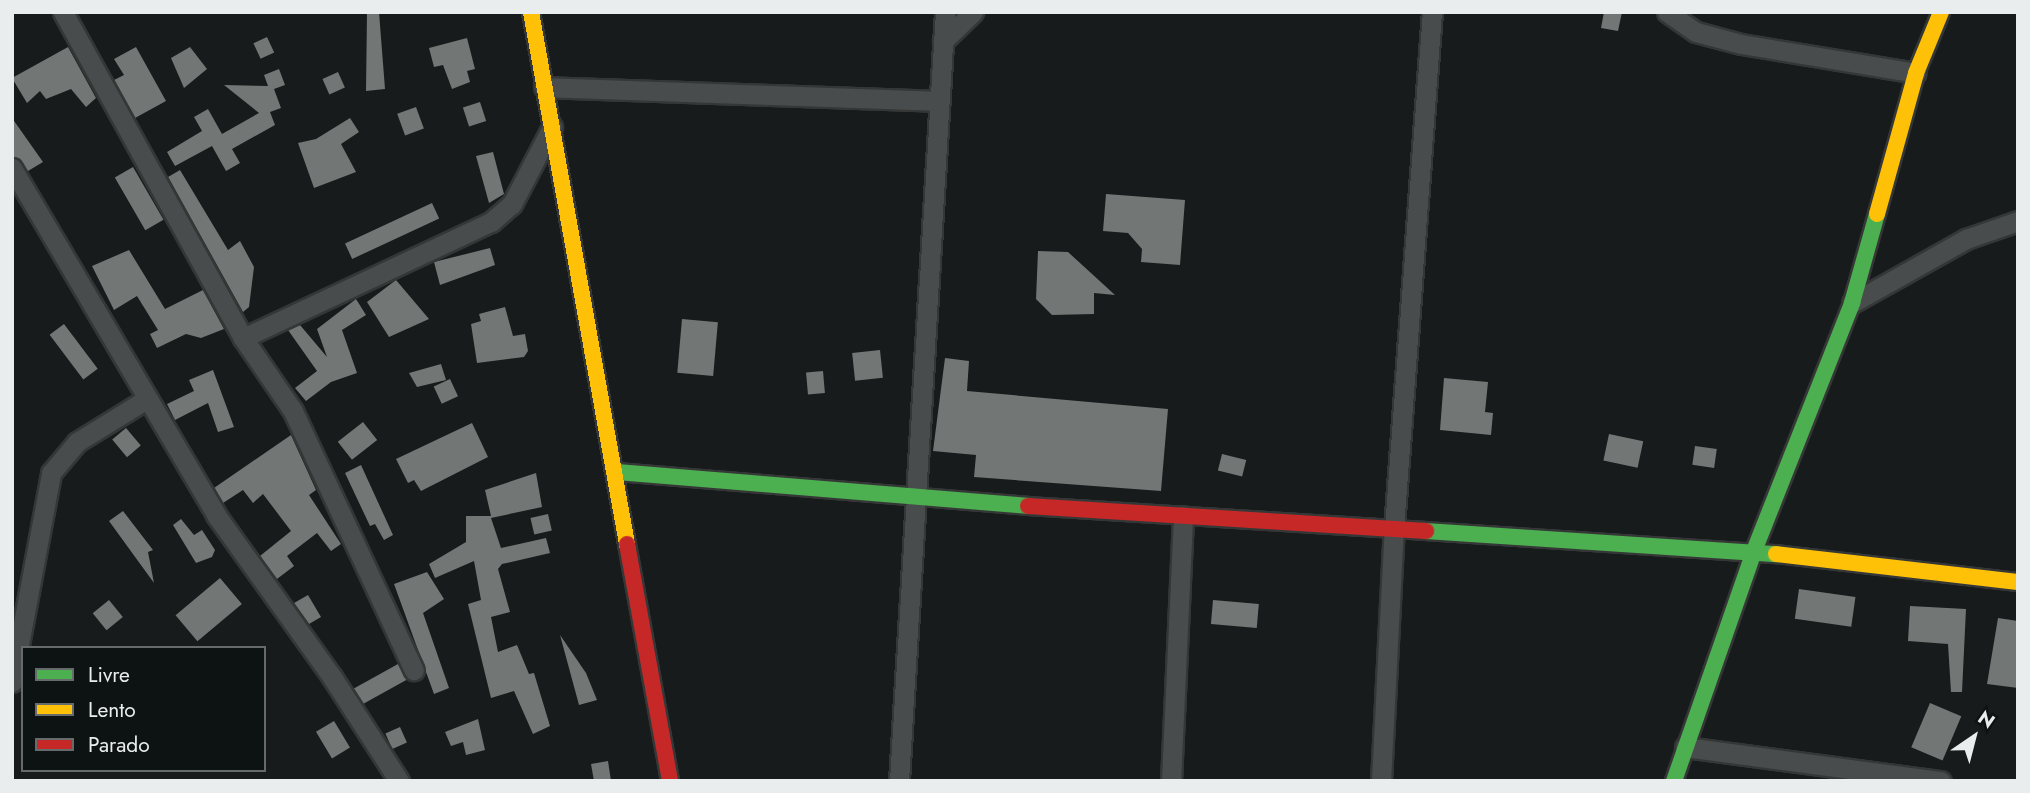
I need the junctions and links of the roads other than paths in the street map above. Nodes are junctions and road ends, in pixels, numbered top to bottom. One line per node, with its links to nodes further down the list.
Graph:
1 (63, 12): 16 (street)
2 (531, 12): 10 (street)
3 (945, 12): 8 (street)
4 (972, 12): 8 (street)
5 (1432, 12): 21 (street)
6 (1667, 12): 9 (street)
7 (1941, 12): 9 (street)
8 (943, 41): 11 (street)
9 (1916, 73): 15 (street)
10 (544, 87): 11 (street); 12 (street)
11 (940, 101): 19 (street)
12 (552, 127): 16 (street); 18 (street)
13 (12, 169): 17 (street)
14 (2018, 221): 15 (street)
15 (1852, 303): 22 (street)
16 (243, 338): 24 (street)
17 (145, 400): 25 (street); 27 (street)
18 (616, 472): 19 (street); 28 (street)
19 (915, 499): 20 (street); 29 (street)
20 (1183, 516): 21 (street); 30 (street)
21 (1394, 527): 22 (street); 31 (street)
22 (1754, 551): 23 (street); 26 (street)
23 (2018, 582)
24 (414, 670)
25 (12, 682)
26 (1685, 747): 32 (street); 33 (street)
27 (399, 781)
28 (670, 781)
29 (899, 781)
30 (1171, 781)
31 (1381, 781)
32 (1674, 781)
33 (1941, 781)

